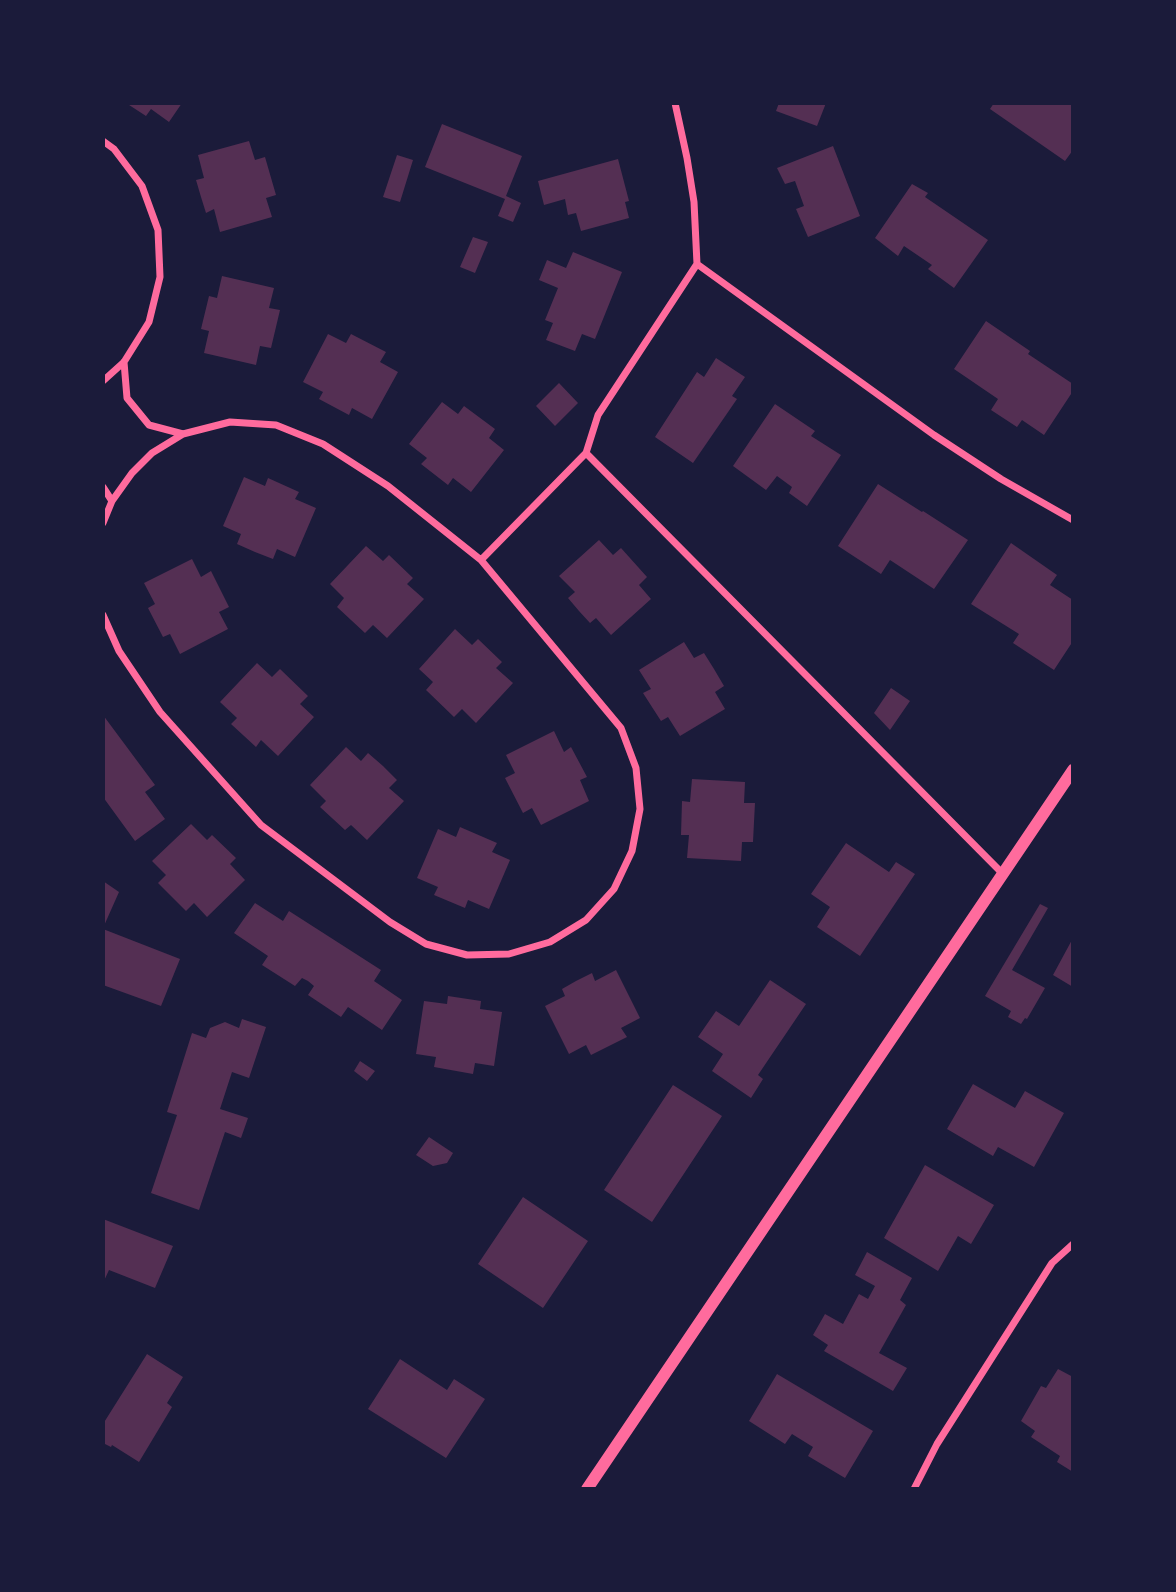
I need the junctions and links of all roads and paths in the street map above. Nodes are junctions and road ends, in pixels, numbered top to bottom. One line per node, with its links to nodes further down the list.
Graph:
1 (675, 103): 3 (street)
2 (103, 141): 4 (street)
3 (696, 264): 7 (street); 10 (street)
4 (124, 362): 5 (street); 6 (street)
5 (103, 380)
6 (183, 434): 9 (street); 12 (street)
7 (586, 453): 12 (street); 15 (street)
8 (103, 487): 9 (street)
9 (112, 501): 11 (street)
10 (1073, 520)
11 (103, 523)
12 (481, 560): 13 (street)
13 (103, 615)
14 (1073, 770): 15 (street)
15 (1003, 874): 17 (street)
16 (1073, 1244): 18 (street)
17 (587, 1489)
18 (914, 1489)

